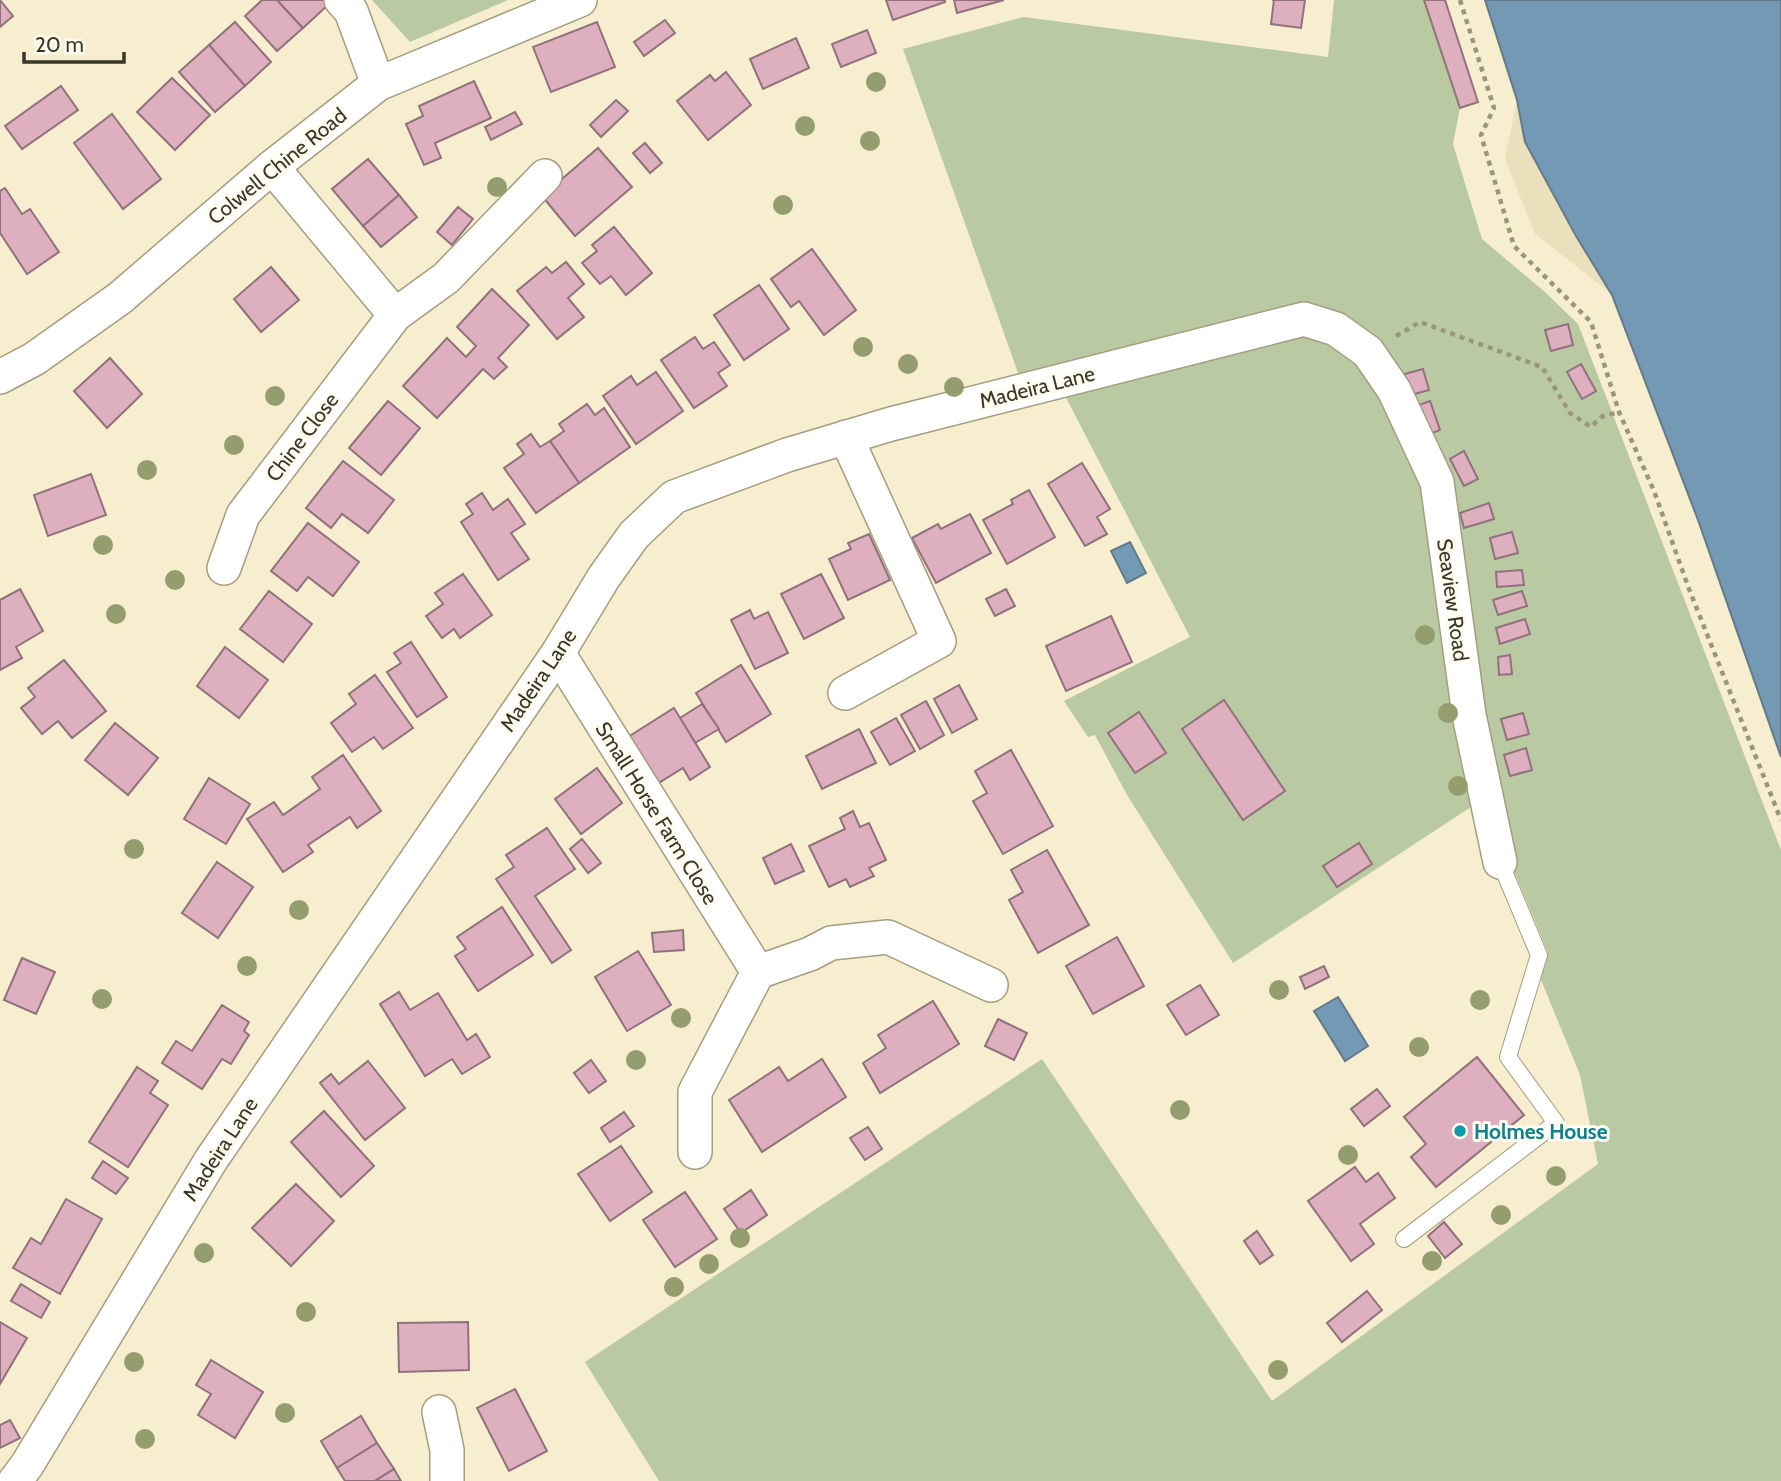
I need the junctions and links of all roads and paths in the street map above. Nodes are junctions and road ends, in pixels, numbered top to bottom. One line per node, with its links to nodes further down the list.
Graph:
1 (341, 0): 4 (street)
2 (580, 0): 4 (street, Colwell Chine Road)
3 (1460, 0): 10 (path)
4 (378, 84): 5 (street, Colwell Chine Road)
5 (272, 167): 7 (street); 9 (street, Colwell Chine Road)
6 (545, 176): 7 (street, Chine Close)
7 (395, 315): 12 (street, Chine Close)
8 (1368, 352): 10 (path); 11 (street, Madeira Lane); 16 (street, Seaview Road)
9 (0, 377)
10 (1619, 412): 15 (path)
11 (846, 436): 13 (street, Madeira Lane); 14 (street)
12 (224, 568)
13 (558, 653): 17 (street, Small Horse Farm Close); 22 (street, Madeira Lane)
14 (845, 693)
15 (1781, 820)
16 (1500, 862): 20 (lane)
17 (758, 972): 18 (street); 19 (street)
18 (991, 985)
19 (695, 1152)
20 (1404, 1239)
21 (439, 1412): 23 (street)
22 (15, 1481)
23 (447, 1481)

